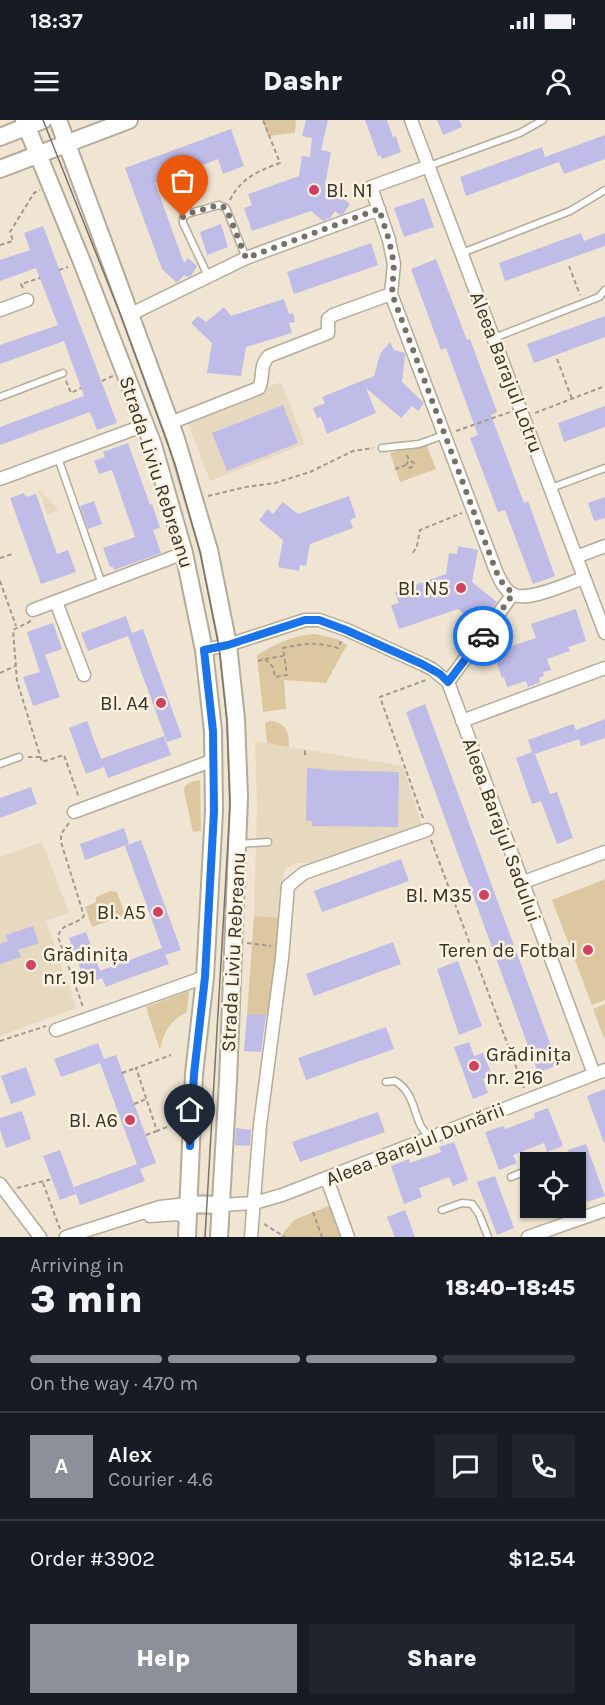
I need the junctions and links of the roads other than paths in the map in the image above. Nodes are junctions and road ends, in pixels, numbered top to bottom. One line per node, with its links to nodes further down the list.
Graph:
1 (43, 120): 6 (street)
2 (58, 120): 8 (street, Strada Liviu Rebreanu)
3 (129, 120): 8 (street)
4 (411, 120): 10 (street, Aleea Barajul Lotru)
5 (543, 120): 10 (lane)
6 (25, 123): 7 (street); 9 (street, Strada Liviu Rebreanu)
7 (0, 137)
8 (68, 144): 9 (street); 21 (street, Strada Liviu Rebreanu)
9 (39, 154): 11 (street); 26 (street, Strada Liviu Rebreanu)
10 (429, 166): 13 (street); 14 (street, Aleea Barajul Lotru)
11 (0, 169)
12 (605, 190): 14 (lane)
13 (379, 209): 15 (street); 18 (street)
14 (462, 253): 22 (street, Aleea Barajul Lotru)
15 (246, 258): 16 (street); 16 (lane)
16 (208, 276): 21 (street)
17 (605, 290): 22 (lane)
18 (392, 294): 25 (street); 27 (street)
19 (27, 300): 20 (street)
20 (0, 310)
21 (131, 314): 25 (street, Strada Liviu Rebreanu)
22 (494, 338): 32 (street, Aleea Barajul Lotru)
23 (63, 373): 24 (lane)
24 (0, 397)
25 (170, 423): 42 (street, Strada Liviu Rebreanu)
26 (145, 424): 29 (street); 34 (street, Strada Liviu Rebreanu)
27 (445, 435): 28 (lane); 38 (street)
28 (382, 448)
29 (58, 458): 31 (street); 37 (lane)
30 (605, 468): 32 (lane)
31 (0, 479)
32 (550, 488): 35 (street, Aleea Barajul Lotru)
33 (605, 546): 35 (street)
34 (184, 553): 37 (street); 43 (street, Strada Liviu Rebreanu)
35 (576, 557): 36 (street, Aleea Barajul Lotru)
36 (584, 578): 38 (street); 41 (street, Aleea Barajul Lotru)
37 (102, 584): 39 (street)
38 (513, 594): 46 (street)
39 (56, 602): 40 (street); 45 (street)
40 (33, 610)
41 (605, 633)
42 (228, 645): 43 (street); 46 (street); 54 (street, Strada Liviu Rebreanu)
43 (204, 650): 49 (street, Strada Liviu Rebreanu)
44 (605, 668): 47 (street, Aleea Barajul Sadului)
45 (84, 675)
46 (444, 678): 47 (street, Aleea Barajul Sadului)
47 (462, 721): 56 (street, Aleea Barajul Sadului)
48 (19, 757): 50 (lane)
49 (214, 760): 51 (street); 57 (street, Strada Liviu Rebreanu)
50 (0, 764)
51 (74, 812)
52 (427, 830): 66 (street, Strada Liviu Rebreanu)
53 (268, 842): 54 (lane)
54 (238, 844): 67 (street, Strada Liviu Rebreanu)
55 (605, 852): 56 (street)
56 (521, 883): 59 (street, Aleea Barajul Sadului)
57 (205, 977): 58 (street); 70 (street, Strada Liviu Rebreanu)
58 (56, 1030)
59 (599, 1072): 61 (street, Aleea Barajul Dunării)
60 (386, 1082): 61 (lane)
61 (433, 1137): 64 (street, Aleea Barajul Dunării)
62 (520, 1174): 63 (lane)
63 (512, 1177)
64 (327, 1179): 66 (street, Aleea Barajul Dunării); 78 (street)
65 (2, 1187): 73 (street)
66 (254, 1203): 67 (street, Aleea Barajul Dunării); 77 (street, Strada Liviu Rebreanu)
67 (221, 1205): 70 (street); 76 (street, Strada Liviu Rebreanu)
68 (442, 1210): 79 (lane)
69 (605, 1210): 71 (street)
70 (188, 1211): 74 (street); 75 (street, Strada Liviu Rebreanu)
71 (586, 1212)
72 (568, 1218): 80 (street)
73 (40, 1237)
74 (65, 1237)
75 (187, 1237)
76 (219, 1237)
77 (250, 1237)
78 (348, 1237)
79 (488, 1237)
80 (528, 1237)

